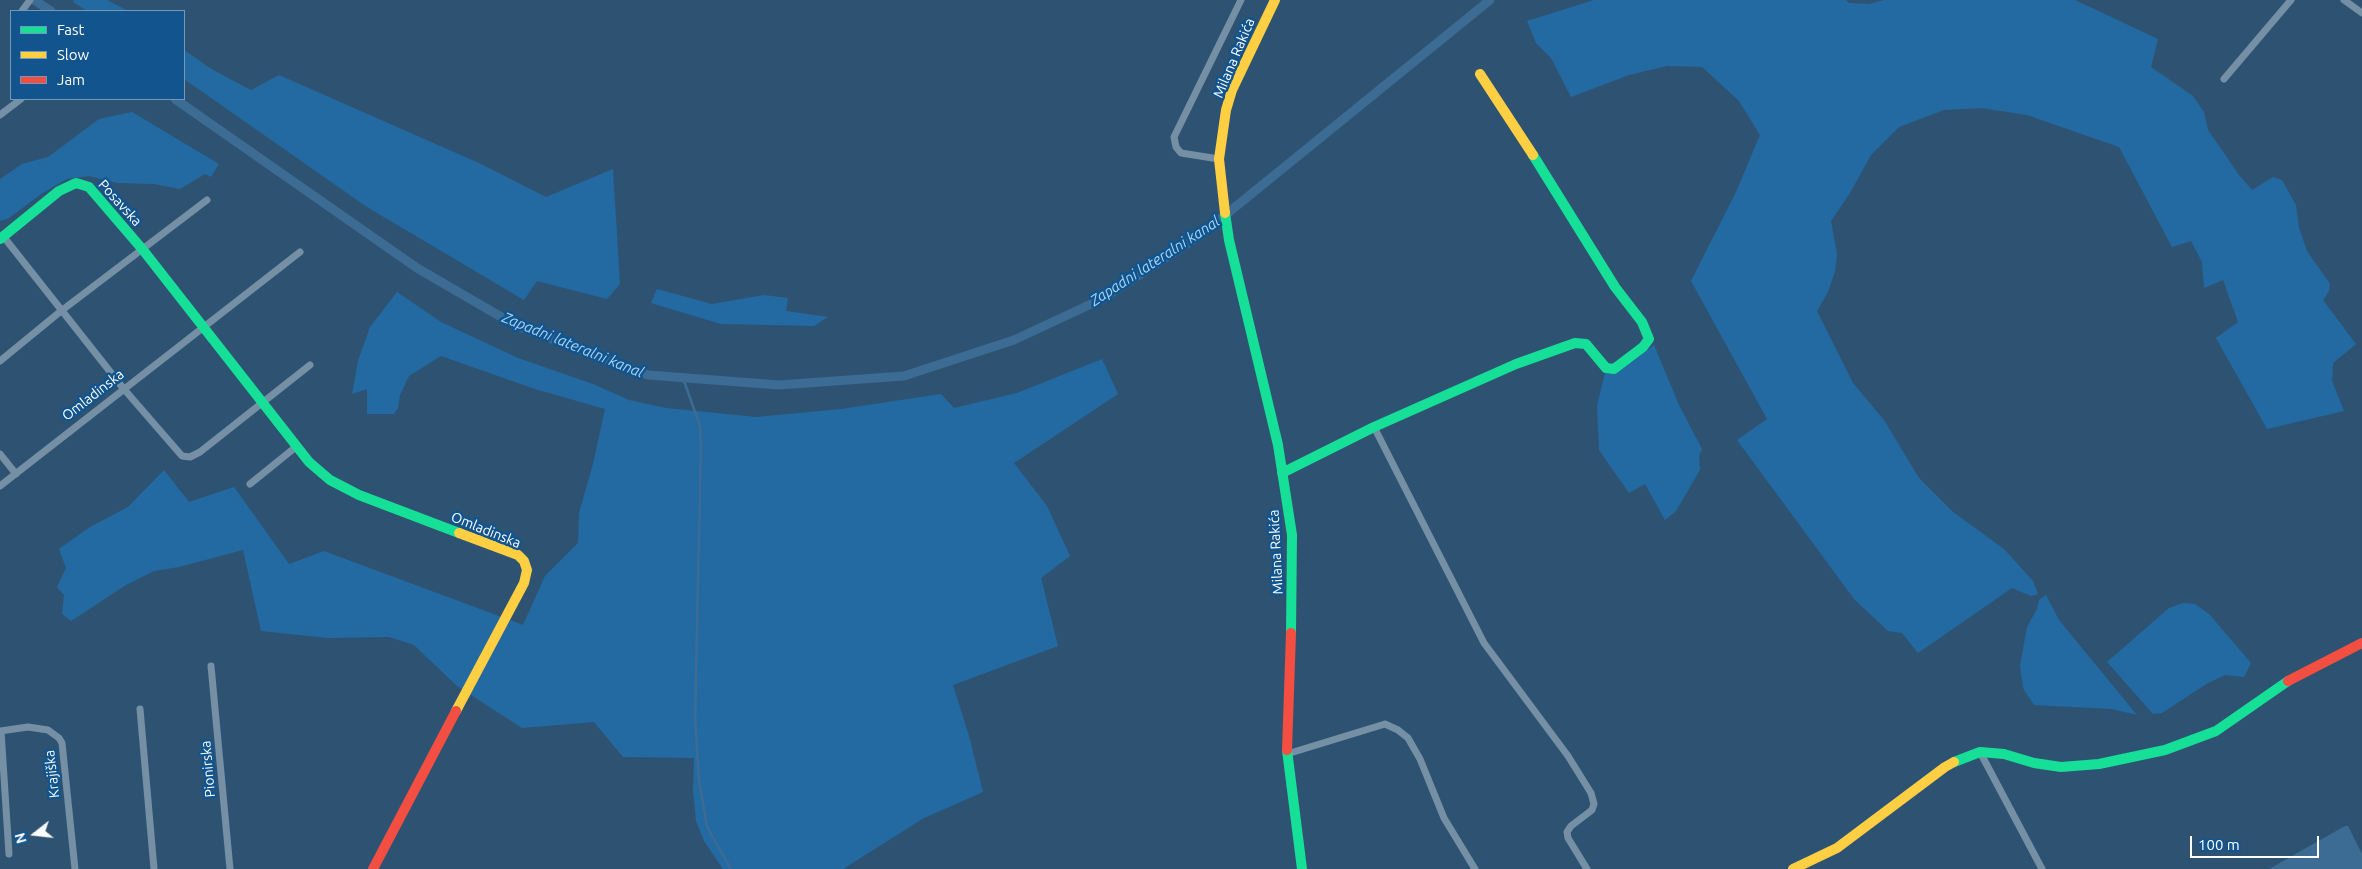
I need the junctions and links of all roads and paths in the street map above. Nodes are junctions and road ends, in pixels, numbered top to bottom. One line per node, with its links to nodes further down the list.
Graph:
1 (30, 0): 6 (street)
2 (1241, 0): 12 (street)
3 (1275, 0): 12 (street, Milana Rakića)
4 (2291, 0): 9 (street)
5 (2344, 0): 7 (street)
6 (23, 9)
7 (2362, 13)
8 (1480, 74): 23 (street)
9 (2224, 78)
10 (20, 100): 11 (street)
11 (0, 115)
12 (1219, 159): 26 (street, Milana Rakića)
13 (207, 200): 15 (street)
14 (1, 238): 15 (street, Posavska); 17 (street)
15 (143, 250): 17 (street); 18 (street, Omladinska)
16 (300, 252): 18 (street, Omladinska)
17 (61, 311): 19 (street); 21 (street)
18 (203, 326): 21 (street, Omladinska); 22 (street, Omladinska)
19 (0, 361)
20 (310, 365): 22 (street)
21 (123, 388): 22 (street); 27 (street, Omladinska)
22 (262, 402): 24 (street, Omladinska)
23 (1374, 427): 26 (street); 43 (street)
24 (297, 446): 28 (street); 40 (street, Omladinska)
25 (0, 454): 27 (street)
26 (1282, 473): 35 (street, Milana Rakića)
27 (16, 474): 29 (street, Omladinska)
28 (250, 484)
29 (0, 486)
30 (2362, 643): 34 (street)
31 (211, 666): 39 (street, Pionirska)
32 (140, 709): 38 (street)
33 (0, 731): 36 (street); 37 (street, Krajiška)
34 (1980, 752): 44 (street); 45 (street)
35 (1287, 754): 41 (street, Milana Rakića); 42 (street)
36 (9, 854)
37 (75, 869)
38 (154, 869)
39 (230, 869)
40 (373, 869)
41 (1302, 869)
42 (1475, 869)
43 (1588, 869)
44 (1793, 869)
45 (2042, 869)

